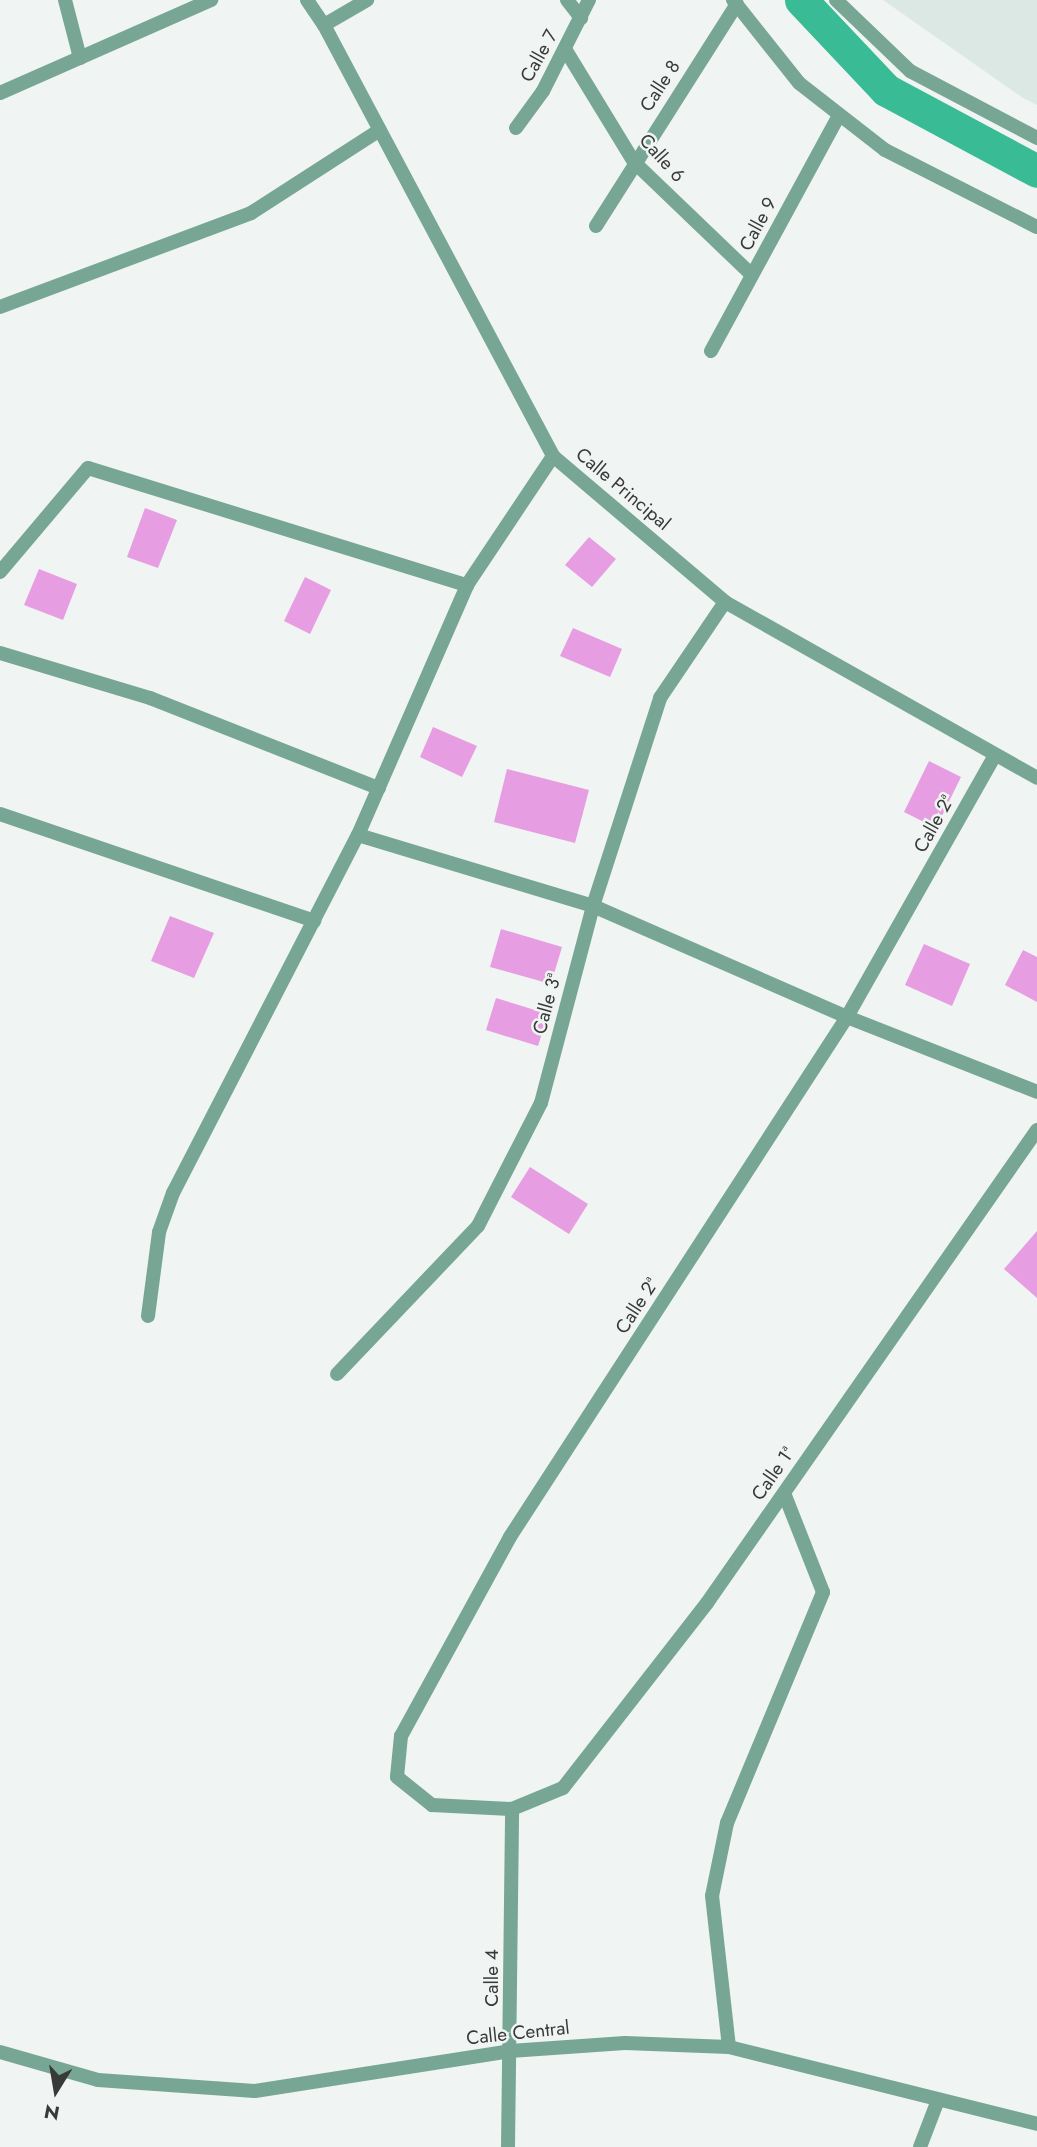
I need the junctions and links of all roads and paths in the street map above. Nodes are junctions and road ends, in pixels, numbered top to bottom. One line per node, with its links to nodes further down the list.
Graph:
1 (65, 0): 12 (street)
2 (211, 0): 12 (street)
3 (307, 0): 10 (street, Calle Principal)
4 (367, 0): 10 (street)
5 (567, 0): 9 (street)
6 (589, 0): 9 (street, Calle 7)
7 (836, 0): 17 (street)
8 (735, 2): 14 (street); 18 (street, Calle 8)
9 (580, 18): 11 (street, Calle 7)
10 (324, 25): 16 (street, Calle Principal)
11 (565, 49): 15 (street, Calle 7); 18 (street, Calle 6)
12 (80, 58): 13 (street)
13 (0, 93)
14 (839, 115): 20 (street); 21 (street, Calle 9)
15 (516, 128)
16 (380, 130): 22 (street); 24 (street, Calle Principal)
17 (1037, 138)
18 (634, 162): 19 (street, Calle 8); 21 (street, Calle 6)
19 (596, 226)
20 (1037, 228)
21 (752, 275): 23 (street, Calle 9)
22 (0, 307)
23 (711, 351)
24 (553, 456): 26 (street); 27 (street, Calle Principal)
25 (0, 572): 26 (street)
26 (467, 585): 31 (street)
27 (725, 602): 29 (street, Calle Principal); 34 (street, Calle 3ª)
28 (0, 653): 31 (street)
29 (994, 757): 30 (street, Calle Principal); 36 (street, Calle 2ª)
30 (1037, 778)
31 (379, 788): 33 (street)
32 (0, 814): 35 (street)
33 (358, 835): 34 (street); 35 (street)
34 (593, 906): 36 (street); 40 (street, Calle 3ª)
35 (314, 921): 39 (street)
36 (847, 1017): 37 (street); 42 (street, Calle 2ª)
37 (1037, 1092)
38 (1037, 1130): 41 (street, Calle 1ª)
39 (148, 1317)
40 (337, 1374)
41 (784, 1493): 42 (street, Calle 1ª); 43 (street)
42 (512, 1809): 44 (street, Calle 4)
43 (729, 2047): 44 (street, Calle Central); 46 (street, Calle Central)
44 (510, 2051): 45 (street, Calle Central); 48 (street, Calle 4)
45 (0, 2052)
46 (938, 2100): 47 (street, Calle Central); 49 (street)
47 (1037, 2124)
48 (508, 2147)
49 (920, 2147)

